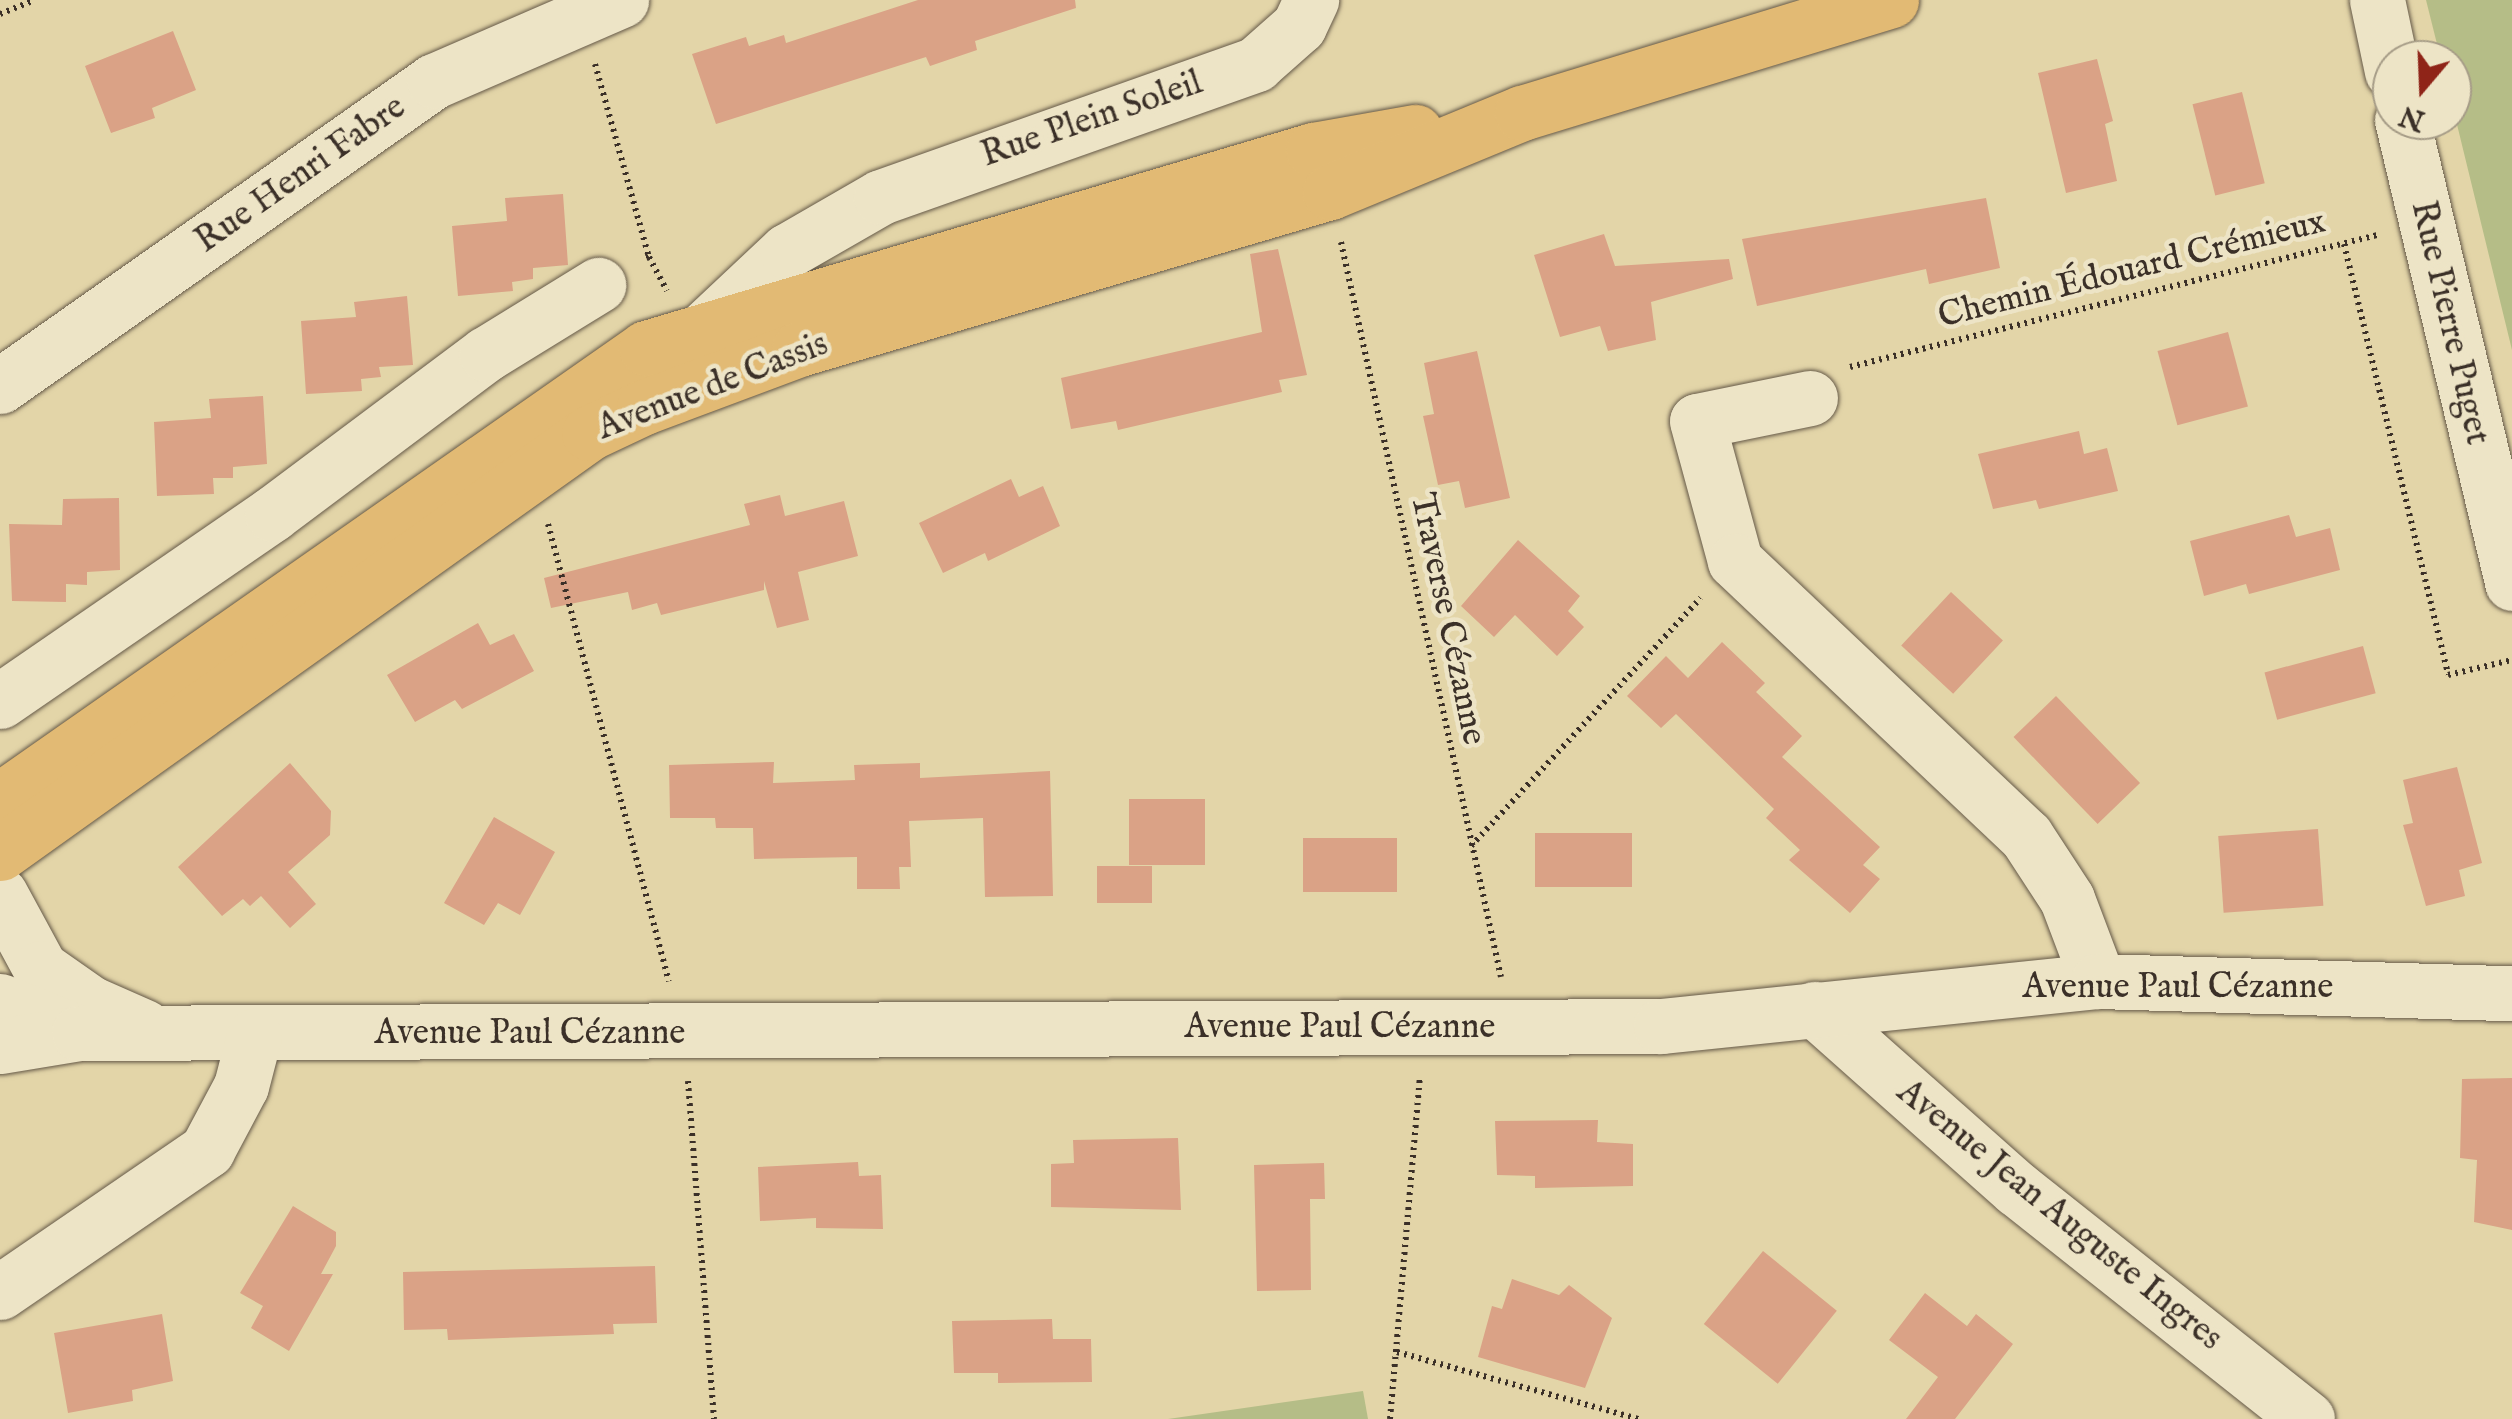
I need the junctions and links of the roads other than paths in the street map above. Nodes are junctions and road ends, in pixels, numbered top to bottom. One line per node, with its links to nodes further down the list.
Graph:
1 (621, 0): 14 (street, Rue Henri Fabre)
2 (1311, 0): 8 (street, Rue Plein Soleil)
3 (1891, 0): 6 (main road, Avenue de Cassis)
4 (2377, 0): 5 (street)
5 (2385, 40)
6 (1522, 113): 10 (main road, Avenue de Cassis); 12 (main road, Avenue de Cassis)
7 (2406, 140): 15 (street, Rue Pierre Puget)
8 (851, 214): 10 (street); 11 (street, Rue Plein Soleil)
9 (598, 285): 16 (street)
10 (842, 286): 11 (main road, Avenue de Cassis); 12 (street)
11 (689, 314): 17 (main road, Avenue de Cassis)
12 (799, 349): 18 (main road, Avenue de Cassis)
13 (1831, 382): 20 (street)
14 (0, 386)
15 (2512, 583)
16 (0, 701)
17 (0, 800)
18 (0, 853)
19 (0, 894): 25 (street, Avenue Paul Cézanne)
20 (2098, 981): 21 (street, Avenue Paul Cézanne); 23 (street, Avenue Paul Cézanne)
21 (2512, 993)
22 (0, 1001): 24 (street, Avenue Paul Cézanne)
23 (1814, 1009): 26 (street, Avenue Paul Cézanne); 29 (street, Avenue Jean Auguste Ingres)
24 (79, 1032): 25 (street, Avenue Paul Cézanne); 27 (street, Avenue Paul Cézanne)
25 (165, 1036): 26 (street, Avenue Paul Cézanne)
26 (254, 1036): 28 (street)
27 (0, 1046)
28 (0, 1292)
29 (2307, 1419)

